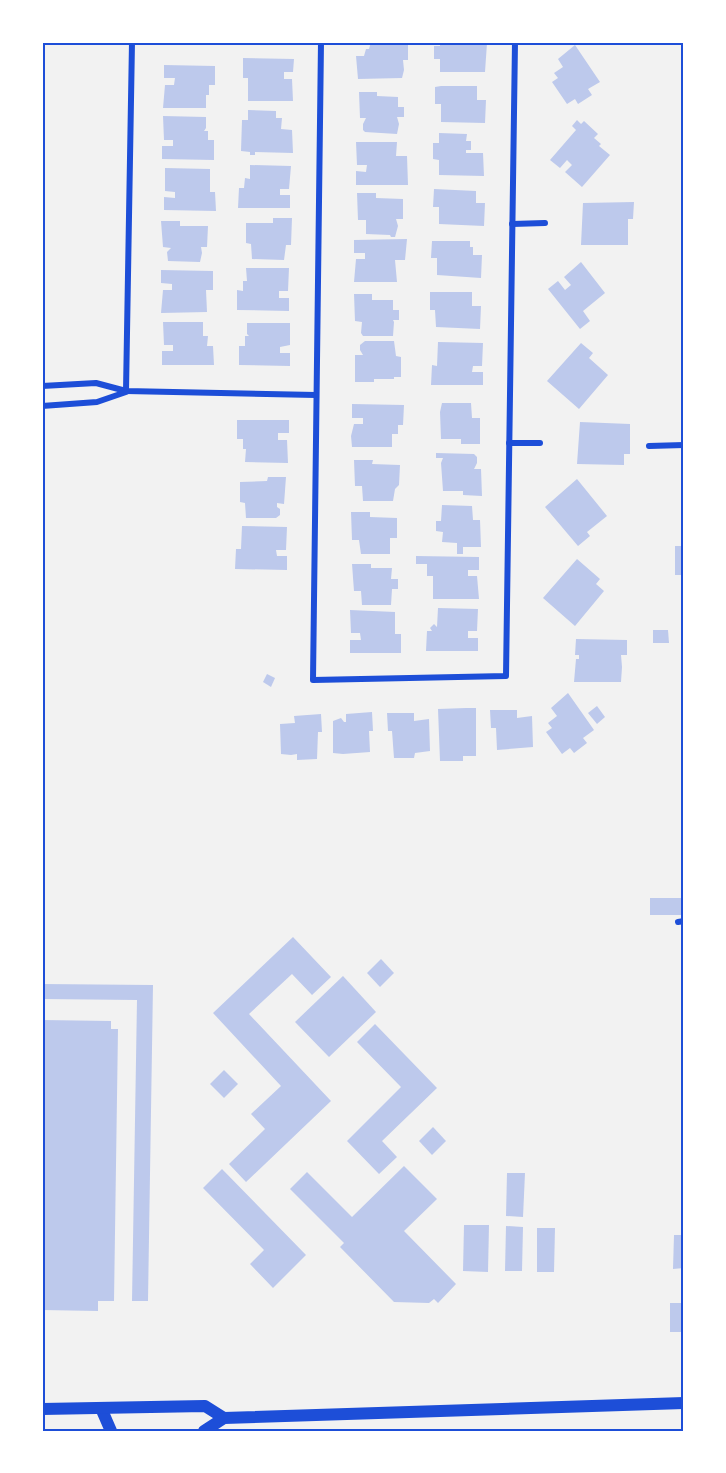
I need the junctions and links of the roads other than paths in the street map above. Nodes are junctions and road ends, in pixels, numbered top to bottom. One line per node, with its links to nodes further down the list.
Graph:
1 (132, 42): 7 (street)
2 (321, 42): 8 (street)
3 (515, 42): 5 (street)
4 (545, 223): 5 (street)
5 (513, 224): 10 (street)
6 (42, 386): 7 (street)
7 (126, 391): 8 (street); 9 (street)
8 (316, 395): 10 (street)
9 (42, 406)
10 (509, 443): 11 (street)
11 (540, 443)
12 (649, 446): 13 (street)
13 (684, 446)
14 (684, 1403): 17 (main road)
15 (101, 1408): 16 (main road); 17 (main road); 18 (main road)
16 (42, 1409)
17 (224, 1418): 19 (main road)
18 (111, 1431)
19 (204, 1431)

